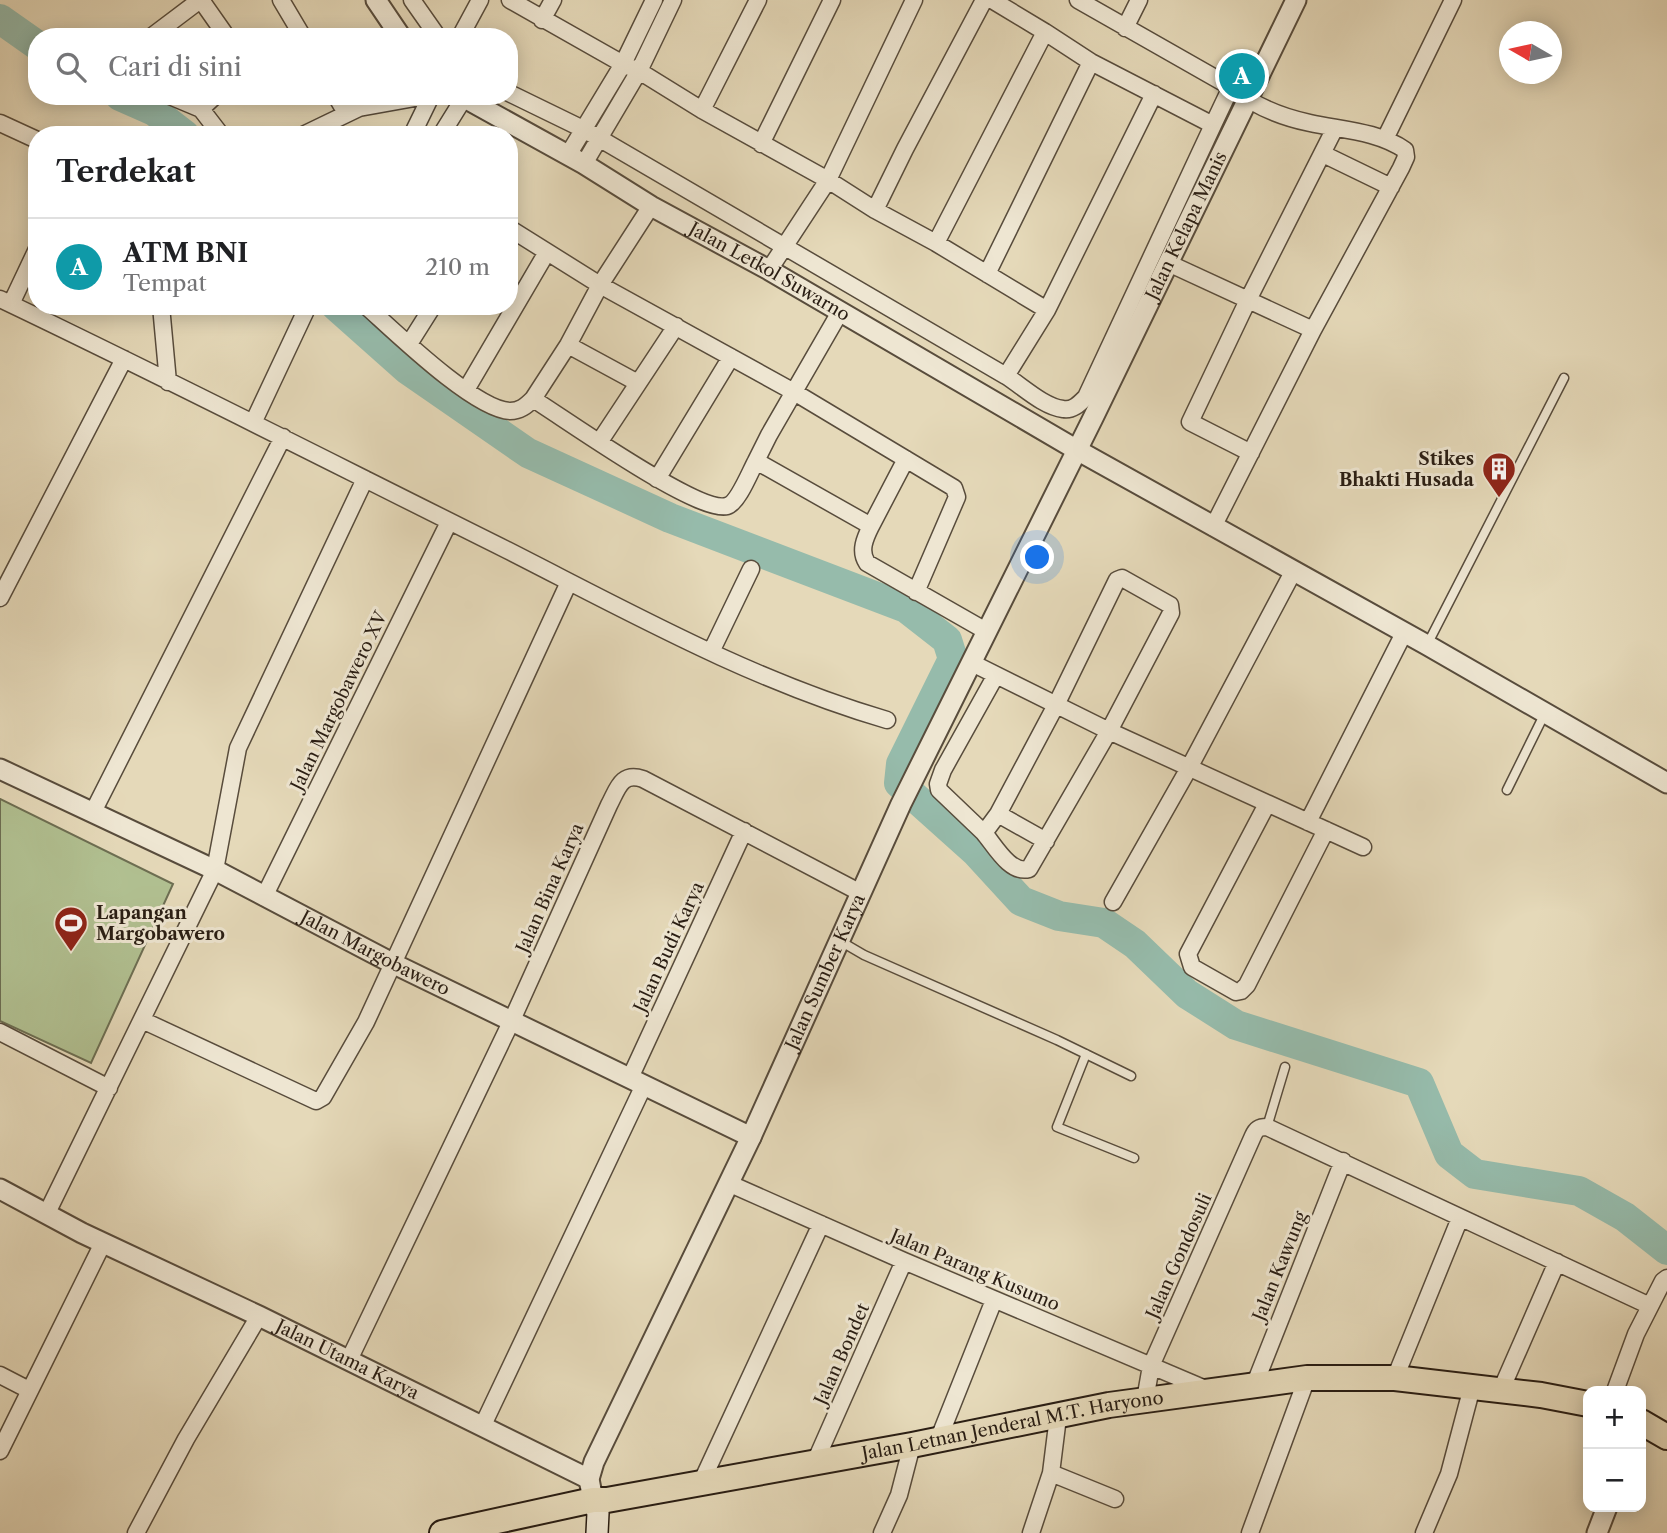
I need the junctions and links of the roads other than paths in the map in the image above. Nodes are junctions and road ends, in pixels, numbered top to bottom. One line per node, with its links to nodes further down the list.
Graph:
1 (200, 0): 20 (street); 21 (street)
2 (281, 0): 22 (street)
3 (376, 0): 23 (street)
4 (412, 0): 24 (street)
5 (480, 0): 25 (street)
6 (510, 0): 19 (street)
7 (553, 0): 19 (street)
8 (654, 0): 29 (street)
9 (673, 0): 30 (street)
10 (758, 0): 43 (street)
11 (832, 0): 58 (street)
12 (914, 0): 61 (street)
13 (984, 0): 64 (street)
14 (992, 0): 27 (street)
15 (1078, 0): 26 (street)
16 (1139, 0): 26 (street)
17 (1296, 0): 34 (street, Jalan Kelapa Manis)
18 (1453, 0): 57 (street)
19 (542, 20): 29 (street)
20 (163, 28)
21 (220, 28)
22 (295, 28)
23 (395, 28)
24 (432, 28)
25 (465, 28)
26 (1125, 28): 31 (street)
27 (1045, 32): 28 (street); 66 (street)
28 (1091, 62): 32 (street); 72 (street)
29 (623, 64): 30 (street); 54 (street)
30 (639, 71): 43 (street); 56 (street)
31 (1231, 88): 34 (street); 46 (street)
32 (1154, 94): 46 (street); 77 (street)
33 (518, 97): 54 (street)
34 (1248, 101): 53 (street); 69 (street, Jalan Kelapa Manis)
35 (191, 105): 42 (street)
36 (205, 105): 42 (street)
37 (341, 105): 44 (street)
38 (374, 105): 44 (street)
39 (424, 105): 49 (street)
40 (458, 105): 50 (street)
41 (477, 105): 51 (street, Jalan Letkol Suwarno)
42 (201, 109): 47 (street)
43 (702, 110): 58 (street)
44 (346, 113): 48 (street)
45 (0, 123): 55 (street)
46 (1213, 125): 92 (street)
47 (214, 126)
48 (322, 126)
49 (416, 126)
50 (446, 126)
51 (515, 126)
52 (518, 128): 60 (street, Jalan Letkol Suwarno)
53 (1335, 128): 57 (street); 59 (street)
54 (585, 130): 56 (street); 60 (street)
55 (28, 136)
56 (599, 139): 60 (street); 67 (street)
57 (1385, 139): 62 (street)
58 (761, 144): 61 (street)
59 (1323, 154): 62 (street); 74 (street)
60 (576, 160): 63 (street, Jalan Letkol Suwarno)
61 (828, 180): 64 (street); 67 (street)
62 (1391, 187): 87 (street)
63 (651, 206): 71 (street, Jalan Letkol Suwarno); 73 (street)
64 (875, 210): 66 (street)
65 (518, 234): 68 (street)
66 (936, 243): 72 (street)
67 (784, 247): 71 (street); 92 (street)
68 (547, 252): 73 (street); 76 (street)
69 (1168, 263): 74 (street); 102 (street, Jalan Kelapa Manis)
70 (28, 264): 75 (street)
71 (769, 270): 79 (street, Jalan Letkol Suwarno)
72 (987, 274): 77 (street)
73 (600, 285): 86 (street); 89 (street)
74 (1248, 300): 87 (street); 103 (street)
75 (5, 301): 78 (street)
76 (518, 301)
77 (1048, 310): 92 (street)
78 (28, 312)
79 (840, 312): 97 (street); 102 (street, Jalan Letkol Suwarno)
80 (34, 315): 91 (street)
81 (162, 315): 94 (street)
82 (300, 315): 99 (street)
83 (376, 315): 88 (street)
84 (427, 315): 88 (street)
85 (510, 315): 96 (street)
86 (676, 326): 90 (street); 95 (street)
87 (1313, 330): 103 (street)
88 (409, 344): 96 (street)
89 (568, 345): 95 (street); 98 (street)
90 (730, 357): 97 (street); 107 (street)
91 (124, 359): 94 (street); 115 (street)
92 (1006, 376)
93 (1564, 378): 118 (lane)
94 (168, 382): 99 (street)
95 (638, 383): 101 (street)
96 (466, 390): 98 (street)
97 (794, 392): 104 (street); 105 (street)
98 (533, 399): 101 (street)
99 (253, 423): 100 (street)
100 (283, 436): 106 (street); 131 (street)
101 (600, 441): 107 (street)
102 (1077, 450): 110 (street, Jalan Letkol Suwarno); 116 (street, Jalan Sumber Karya)
103 (1251, 453): 110 (street)
104 (906, 459): 109 (street); 114 (street)
105 (756, 461): 107 (street); 109 (street)
106 (365, 479): 108 (street); 139 (street)
107 (657, 479)
108 (449, 522): 113 (street); 141 (street, Jalan Margobawero XV)
109 (871, 526): 114 (street)
110 (1213, 527): 112 (street, Jalan Letkol Suwarno)
111 (751, 569): 119 (street)
112 (1293, 572): 117 (street, Jalan Letkol Suwarno); 126 (street)
113 (569, 582): 119 (street); 144 (street)
114 (916, 592): 116 (street)
115 (0, 598)
116 (986, 631): 120 (street, Jalan Sumber Karya)
117 (1404, 633): 118 (street, Jalan Letkol Suwarno); 133 (street)
118 (1427, 645): 123 (street, Jalan Letkol Suwarno)
119 (711, 652): 124 (street)
120 (972, 663): 121 (street); 140 (street, Jalan Sumber Karya)
121 (996, 675): 122 (street); 136 (street)
122 (1056, 705): 125 (street); 125 (street); 132 (street)
123 (1545, 713): 128 (street, Jalan Letkol Suwarno); 129 (lane)
124 (887, 720)
125 (1109, 731): 126 (street); 137 (street)
126 (1189, 768): 130 (street); 142 (street)
127 (0, 769): 131 (street, Jalan Margobawero)
128 (1667, 783)
129 (1507, 790)
130 (1267, 804): 133 (street); 134 (street)
131 (93, 812): 139 (street, Jalan Margobawero)
132 (998, 814): 136 (street); 137 (street)
133 (1308, 822): 134 (street)
134 (1326, 830): 138 (street)
135 (744, 831): 140 (street); 146 (street, Jalan Bina Karya); 151 (street, Jalan Budi Karya)
136 (984, 834): 137 (street)
137 (1046, 841)
138 (1363, 847)
139 (215, 870): 141 (street, Jalan Margobawero); 145 (street)
140 (861, 893): 143 (street, Jalan Sumber Karya)
141 (264, 897): 144 (street, Jalan Margobawero)
142 (1113, 902)
143 (840, 941): 148 (lane); 154 (street, Jalan Sumber Karya)
144 (392, 963): 145 (street); 146 (street, Jalan Margobawero)
145 (142, 1020): 152 (street)
146 (512, 1020): 151 (street, Jalan Margobawero); 169 (street, Jalan Bina Karya)
147 (0, 1032): 152 (street)
148 (1086, 1054): 150 (lane); 155 (lane)
149 (1285, 1067): 153 (lane)
150 (1131, 1076)
151 (637, 1082): 154 (street, Jalan Margobawero); 183 (street, Jalan Budi Karya)
152 (109, 1088): 159 (street)
153 (1261, 1128): 156 (street); 170 (street, Jalan Gondosuli)
154 (751, 1137): 157 (street, Jalan Sumber Karya)
155 (1135, 1158)
156 (1343, 1161): 160 (street); 174 (street, Jalan Kawung)
157 (728, 1183): 161 (street, Jalan Parang Kusumo); 190 (street, Jalan Sumber Karya)
158 (0, 1189): 159 (street, Jalan Utama Karya)
159 (54, 1217): 162 (street, Jalan Utama Karya)
160 (1460, 1218): 164 (street); 173 (street)
161 (821, 1224): 163 (street, Jalan Parang Kusumo); 189 (street)
162 (103, 1243): 168 (street, Jalan Utama Karya); 177 (street)
163 (904, 1261): 166 (street, Jalan Parang Kusumo); 187 (street, Jalan Bondet)
164 (1557, 1262): 167 (street); 178 (street)
165 (1667, 1279): 167 (street)
166 (995, 1300): 170 (street, Jalan Parang Kusumo); 184 (street)
167 (1650, 1306): 175 (street)
168 (259, 1316): 169 (street, Jalan Utama Karya); 194 (street)
169 (349, 1360): 183 (street, Jalan Utama Karya)
170 (1151, 1366): 179 (street, Jalan Parang Kusumo); 180 (street, Jalan Gondosuli)
171 (0, 1375): 177 (street)
172 (1307, 1378): 173 (highway, Jalan Letnan Jenderal M.T. Haryono); 174 (highway, Jalan Letnan Jenderal M.T. Haryono); 193 (street)
173 (1395, 1378): 176 (highway, Jalan Letnan Jenderal M.T. Haryono)
174 (1254, 1386): 179 (highway, Jalan Letnan Jenderal M.T. Haryono)
175 (1617, 1386)
176 (1472, 1387): 178 (highway, Jalan Letnan Jenderal M.T. Haryono); 199 (street)
177 (29, 1390): 186 (street)
178 (1501, 1390): 181 (highway, Jalan Letnan Jenderal M.T. Haryono)
179 (1209, 1391): 180 (highway, Jalan Letnan Jenderal M.T. Haryono)
180 (1145, 1400): 182 (highway, Jalan Letnan Jenderal M.T. Haryono)
181 (1583, 1403)
182 (1058, 1417): 184 (highway, Jalan Letnan Jenderal M.T. Haryono); 188 (street)
183 (483, 1425): 190 (street, Jalan Utama Karya)
184 (939, 1438): 185 (highway, Jalan Letnan Jenderal M.T. Haryono)
185 (912, 1445): 187 (highway, Jalan Letnan Jenderal M.T. Haryono); 197 (street)
186 (0, 1451)
187 (815, 1462): 189 (highway, Jalan Letnan Jenderal M.T. Haryono)
188 (1051, 1473): 191 (street); 198 (street)
189 (701, 1483): 190 (highway, Jalan Letnan Jenderal M.T. Haryono)
190 (591, 1489): 195 (highway, Jalan Letnan Jenderal M.T. Haryono); 196 (main road)
191 (1115, 1499)
192 (1605, 1512): 200 (street)
193 (1251, 1532)
194 (136, 1533)
195 (442, 1533)
196 (597, 1533)
197 (882, 1533)
198 (1031, 1533)
199 (1424, 1533)
200 (1597, 1533)

